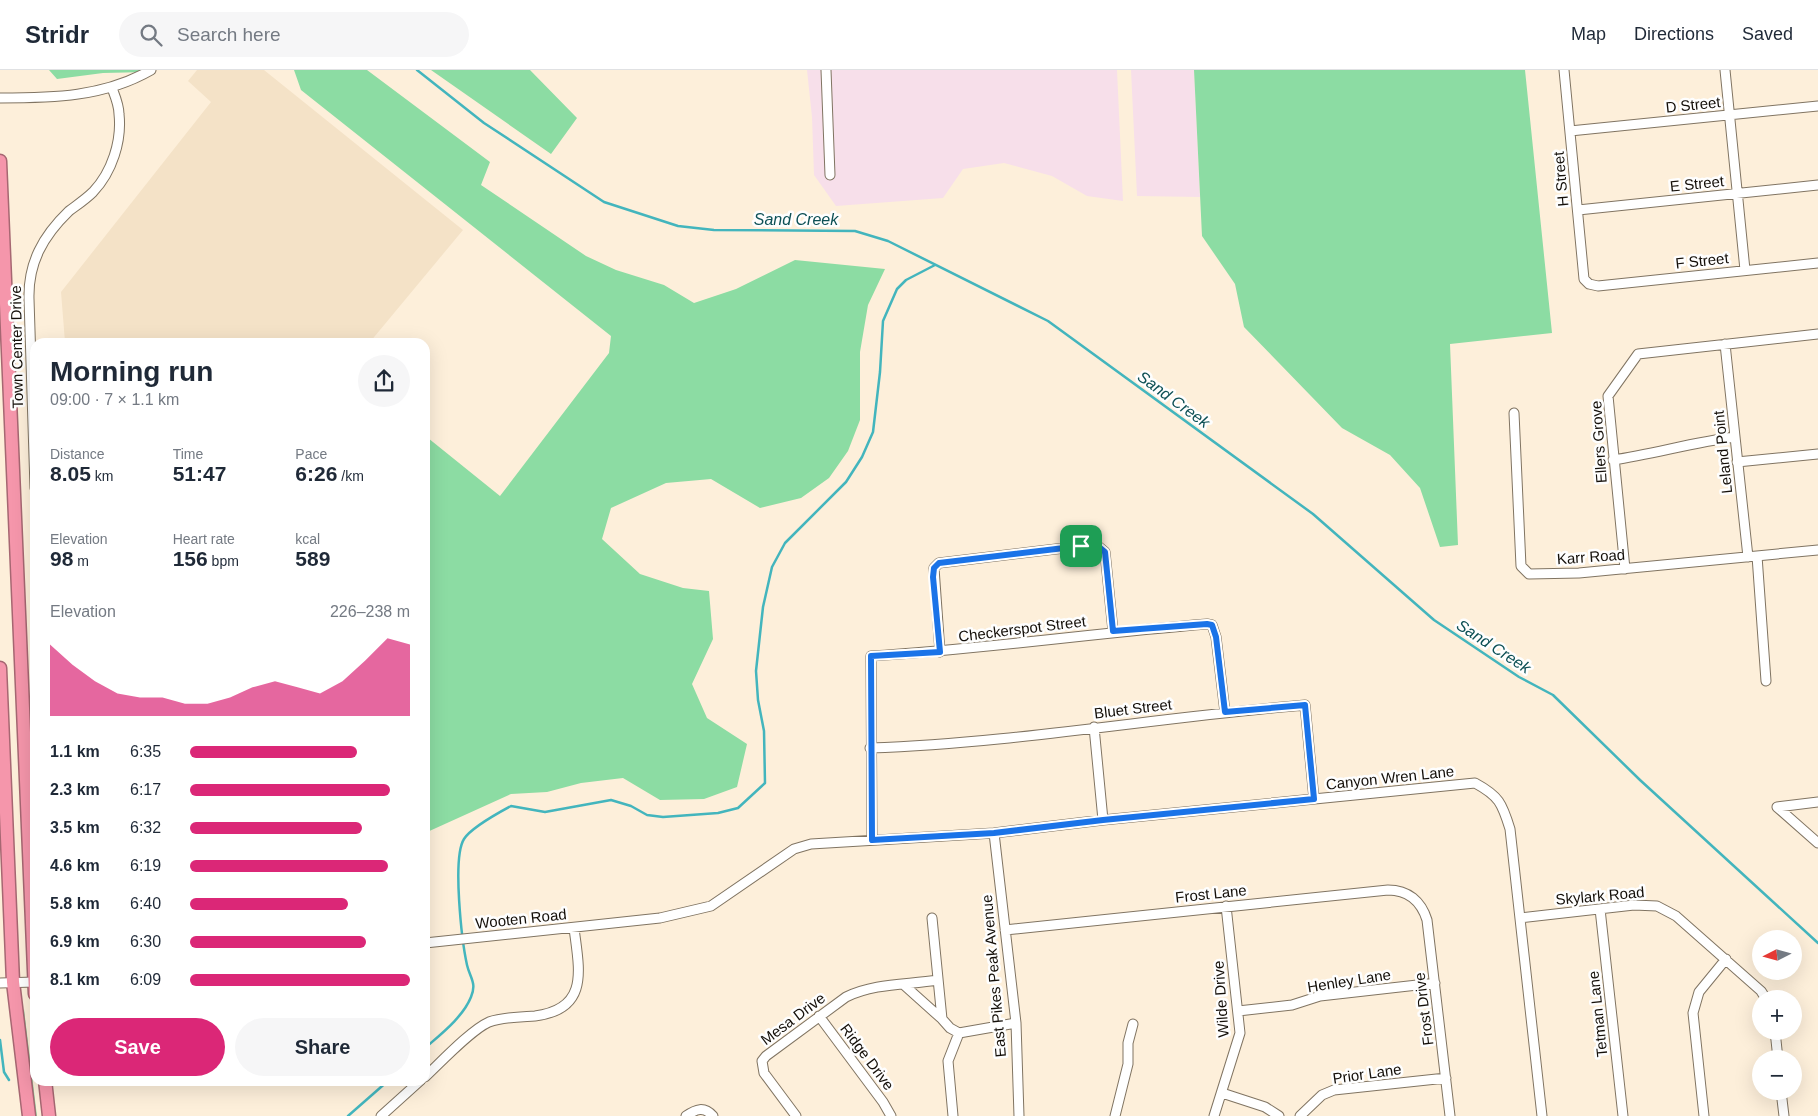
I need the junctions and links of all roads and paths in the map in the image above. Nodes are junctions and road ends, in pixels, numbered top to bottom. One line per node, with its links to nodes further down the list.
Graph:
1 (151, 70): 5 (street)
2 (826, 70): 11 (street)
3 (1564, 70): 9 (street, H Street)
4 (1725, 70): 8 (street)
5 (112, 88): 6 (street); 19 (street, Town Center Drive)
6 (0, 98)
7 (1818, 106): 8 (street, D Street)
8 (1729, 115): 9 (street, D Street); 13 (street)
9 (1570, 131): 14 (street, H Street)
10 (0, 162): 44 (highway)
11 (830, 175)
12 (1818, 185): 13 (street, E Street)
13 (1738, 193): 14 (street, E Street); 16 (street)
14 (1578, 210): 17 (street, H Street)
15 (1818, 263): 16 (street, F Street)
16 (1745, 270): 17 (street, F Street)
17 (1587, 286)
18 (1818, 334): 20 (street, Ellers Grove)
19 (30, 338)
20 (1725, 344): 22 (street, Leland Point); 24 (street, Ellers Grove)
21 (1514, 413): 29 (street, Karr Road)
22 (1735, 437): 24 (street); 25 (street, Leland Point)
23 (1818, 454): 25 (street)
24 (1613, 460): 29 (street, Ellers Grove)
25 (1738, 462): 28 (street, Leland Point)
26 (1818, 550): 27 (street, Karr Road)
27 (1758, 556): 28 (street, Karr Road); 33 (street)
28 (1748, 557): 29 (street, Karr Road)
29 (1625, 569)
30 (1113, 631): 31 (street, Checkerspot Street); 31 (street); 34 (street, Checkerspot Street)
31 (940, 652): 36 (street, Checkerspot Street)
32 (0, 668): 37 (highway)
33 (1766, 681)
34 (1225, 712): 35 (street, Bluet Street); 38 (street, Bluet Street)
35 (1094, 727): 36 (street, Bluet Street); 40 (street)
36 (870, 748): 42 (street, Checkerspot Street)
37 (2, 783): 56 (highway)
38 (1314, 799): 40 (street, Canyon Wren Lane); 49 (street, Canyon Wren Lane)
39 (1818, 802): 43 (street)
40 (1103, 820): 41 (street, Canyon Wren Lane)
41 (994, 833): 42 (street, Canyon Wren Lane); 52 (street, East Pikes Peak Avenue)
42 (872, 840): 50 (street, Canyon Wren Lane)
43 (1818, 843)
44 (30, 868)
45 (1417, 902): 46 (street, Frost Lane); 57 (street, Frost Drive)
46 (1226, 906): 52 (street, Frost Lane); 61 (street, Wilde Drive)
47 (1600, 909): 49 (street, Skylark Road); 54 (street, Skylark Road); 88 (street, Tetman Lane)
48 (932, 918): 55 (street)
49 (1520, 918): 87 (street, Canyon Wren Lane)
50 (620, 922): 51 (street, Wooten Road)
51 (574, 928): 53 (street, Wooten Road); 67 (street)
52 (1005, 930): 64 (street, East Pikes Peak Avenue)
53 (430, 942)
54 (1726, 960): 60 (street, Skylark Road); 89 (street)
55 (938, 980): 59 (street, Mesa Drive); 63 (street)
56 (6, 983): 58 (street); 73 (highway)
57 (1435, 983): 61 (street, Henley Lane); 68 (street, Frost Drive)
58 (30, 985)
59 (904, 985): 62 (street, Mesa Drive); 63 (street)
60 (1760, 990)
61 (1238, 1011): 71 (street, Wilde Drive)
62 (819, 1016): 78 (street, Mesa Drive); 79 (street, Ridge Drive)
63 (942, 1019): 66 (street)
64 (1016, 1023): 66 (street); 81 (street, East Pikes Peak Avenue)
65 (1134, 1024): 82 (street)
66 (959, 1033): 80 (street)
67 (430, 1073)
68 (1446, 1078): 85 (street, Prior Lane); 86 (street, Frost Drive)
69 (46, 1086): 74 (highway)
70 (414, 1086): 75 (street)
71 (1222, 1093): 83 (street, Wilde Drive); 84 (street)
72 (1783, 1100): 90 (street)
73 (28, 1116)
74 (49, 1116)
75 (381, 1116)
76 (686, 1116): 77 (street)
77 (713, 1116)
78 (796, 1116)
79 (891, 1116)
80 (953, 1116)
81 (1019, 1116)
82 (1115, 1116)
83 (1214, 1116)
84 (1279, 1116)
85 (1300, 1116)
86 (1450, 1116)
87 (1542, 1116)
88 (1622, 1116)
89 (1704, 1116)
90 (1784, 1116)

